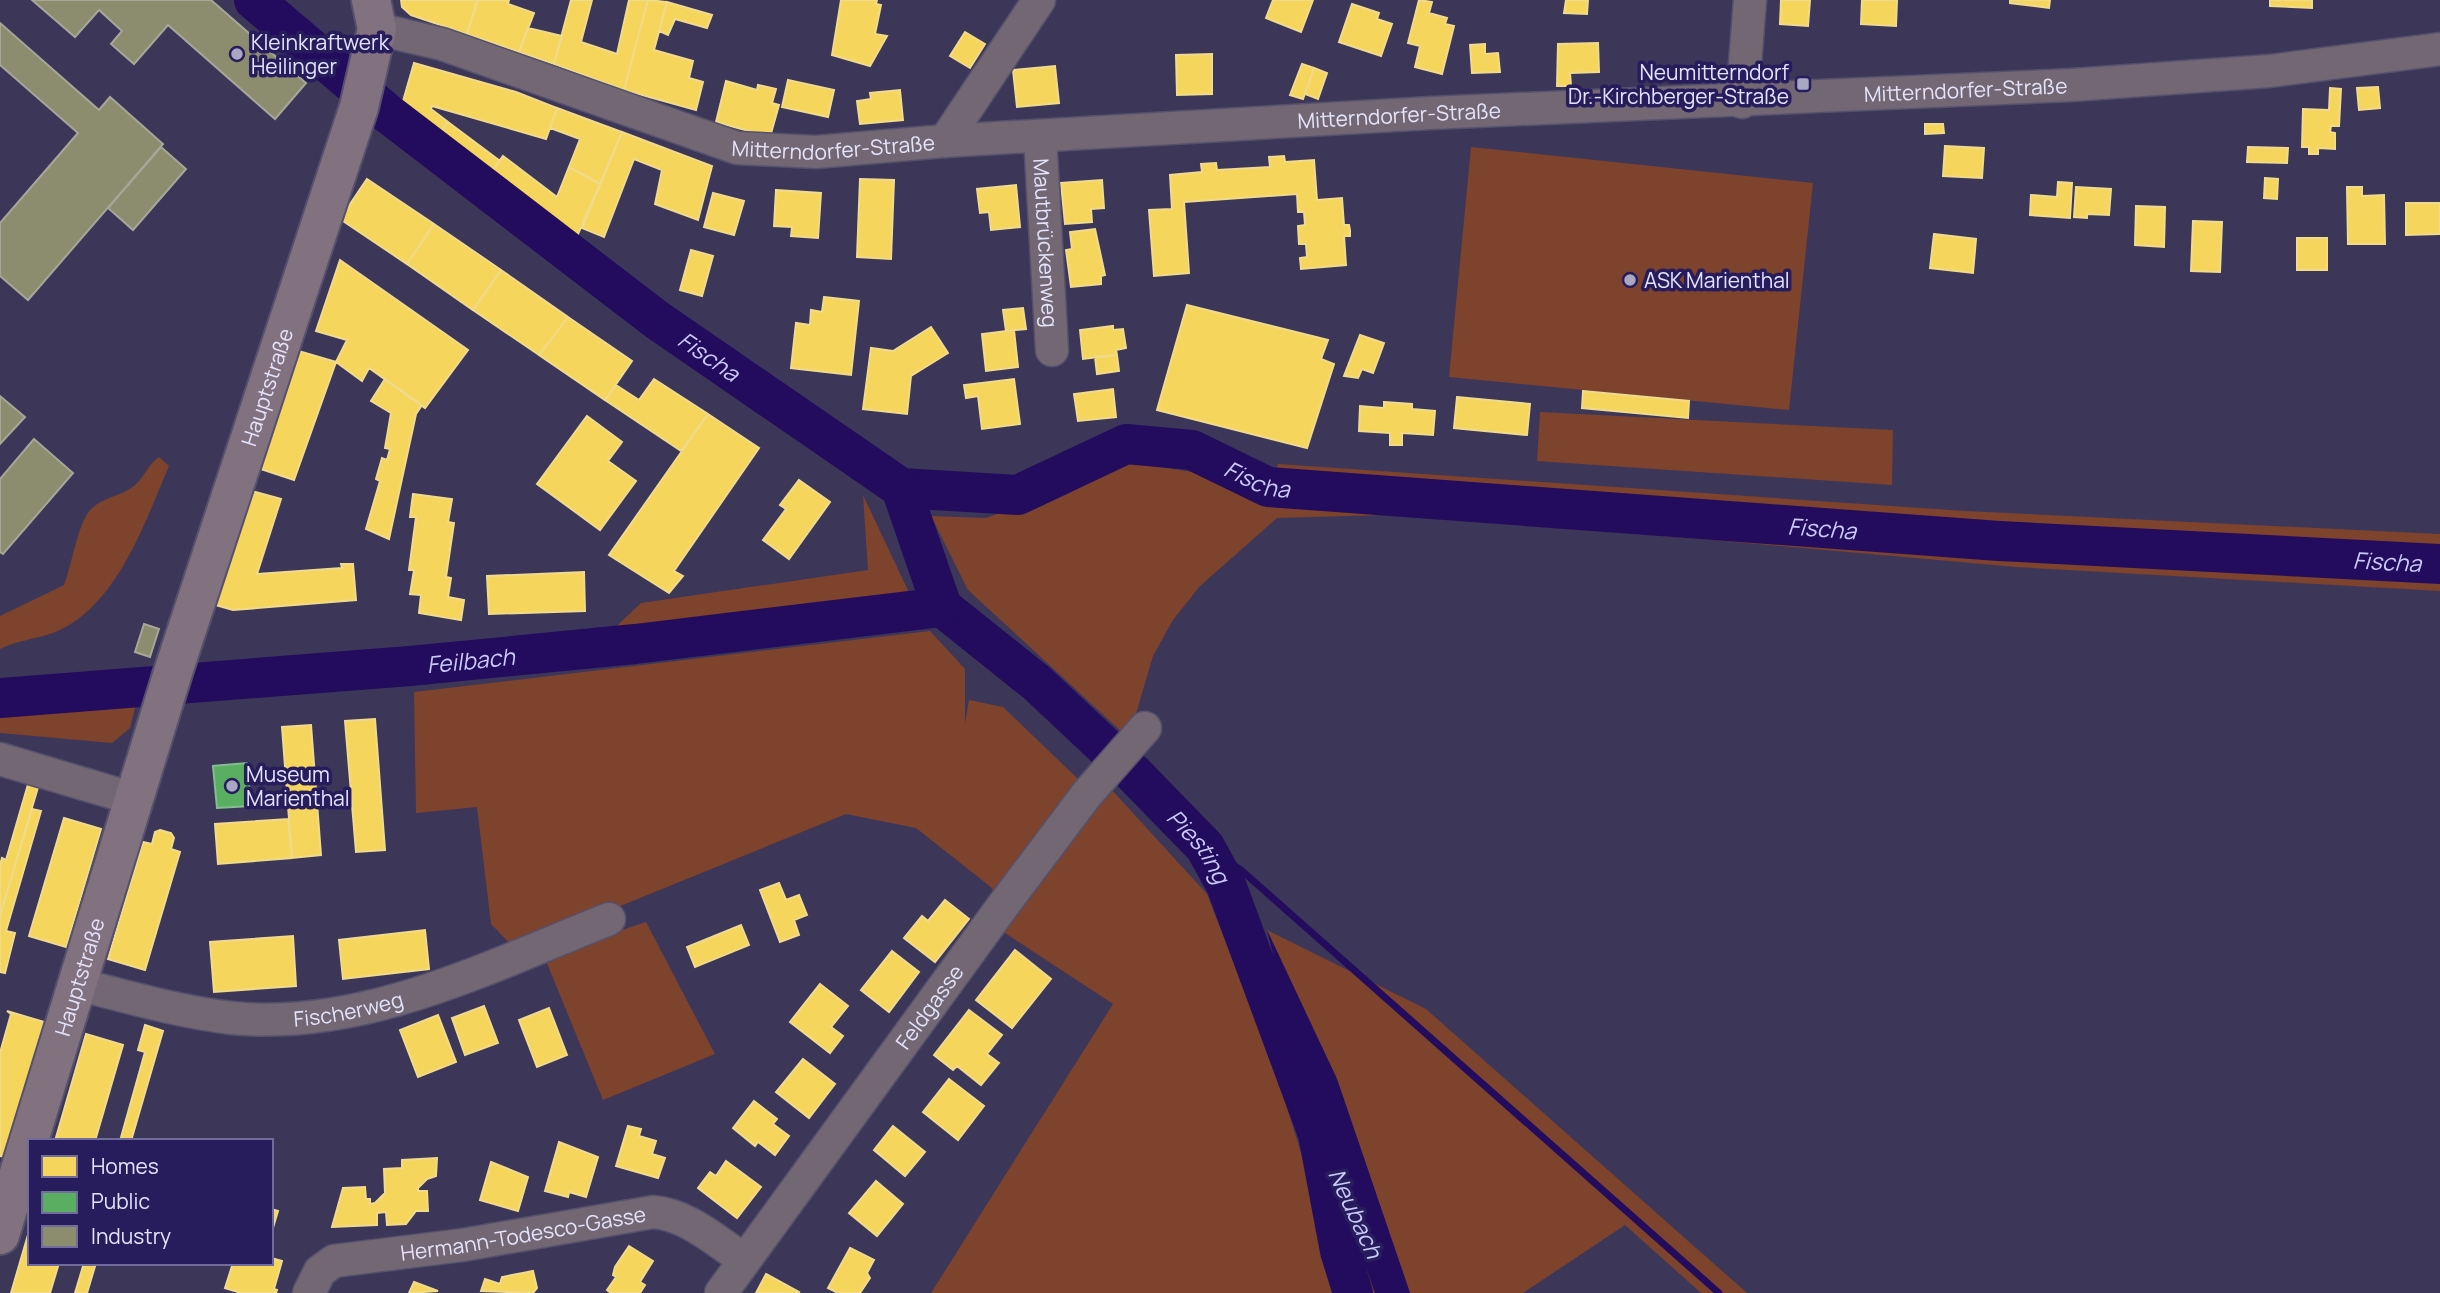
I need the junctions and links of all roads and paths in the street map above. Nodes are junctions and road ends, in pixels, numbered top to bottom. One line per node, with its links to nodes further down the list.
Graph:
1 (1039, 0): 7 (street)
2 (1750, 0): 5 (street)
3 (374, 15): 7 (street, Mitterndorfer-Straße); 11 (main road, Hauptstraße)
4 (2440, 49): 5 (street, Mitterndorfer-Straße)
5 (1742, 102): 6 (street, Mitterndorfer-Straße)
6 (1040, 136): 7 (street, Mitterndorfer-Straße); 8 (street, Mautbrückenweg)
7 (945, 141)
8 (1052, 350)
9 (1138, 736): 17 (street, Feldgasse)
10 (0, 759): 11 (street)
11 (134, 799): 13 (main road, Hauptstraße)
12 (609, 919): 13 (street, Fischerweg)
13 (77, 984): 14 (main road, Hauptstraße)
14 (29, 1139)
15 (28, 1144): 16 (main road, Hauptstraße)
16 (0, 1235)
17 (743, 1259): 18 (street, Hermann-Todesco-Gasse); 19 (street, Feldgasse)
18 (309, 1293)
19 (721, 1293)

